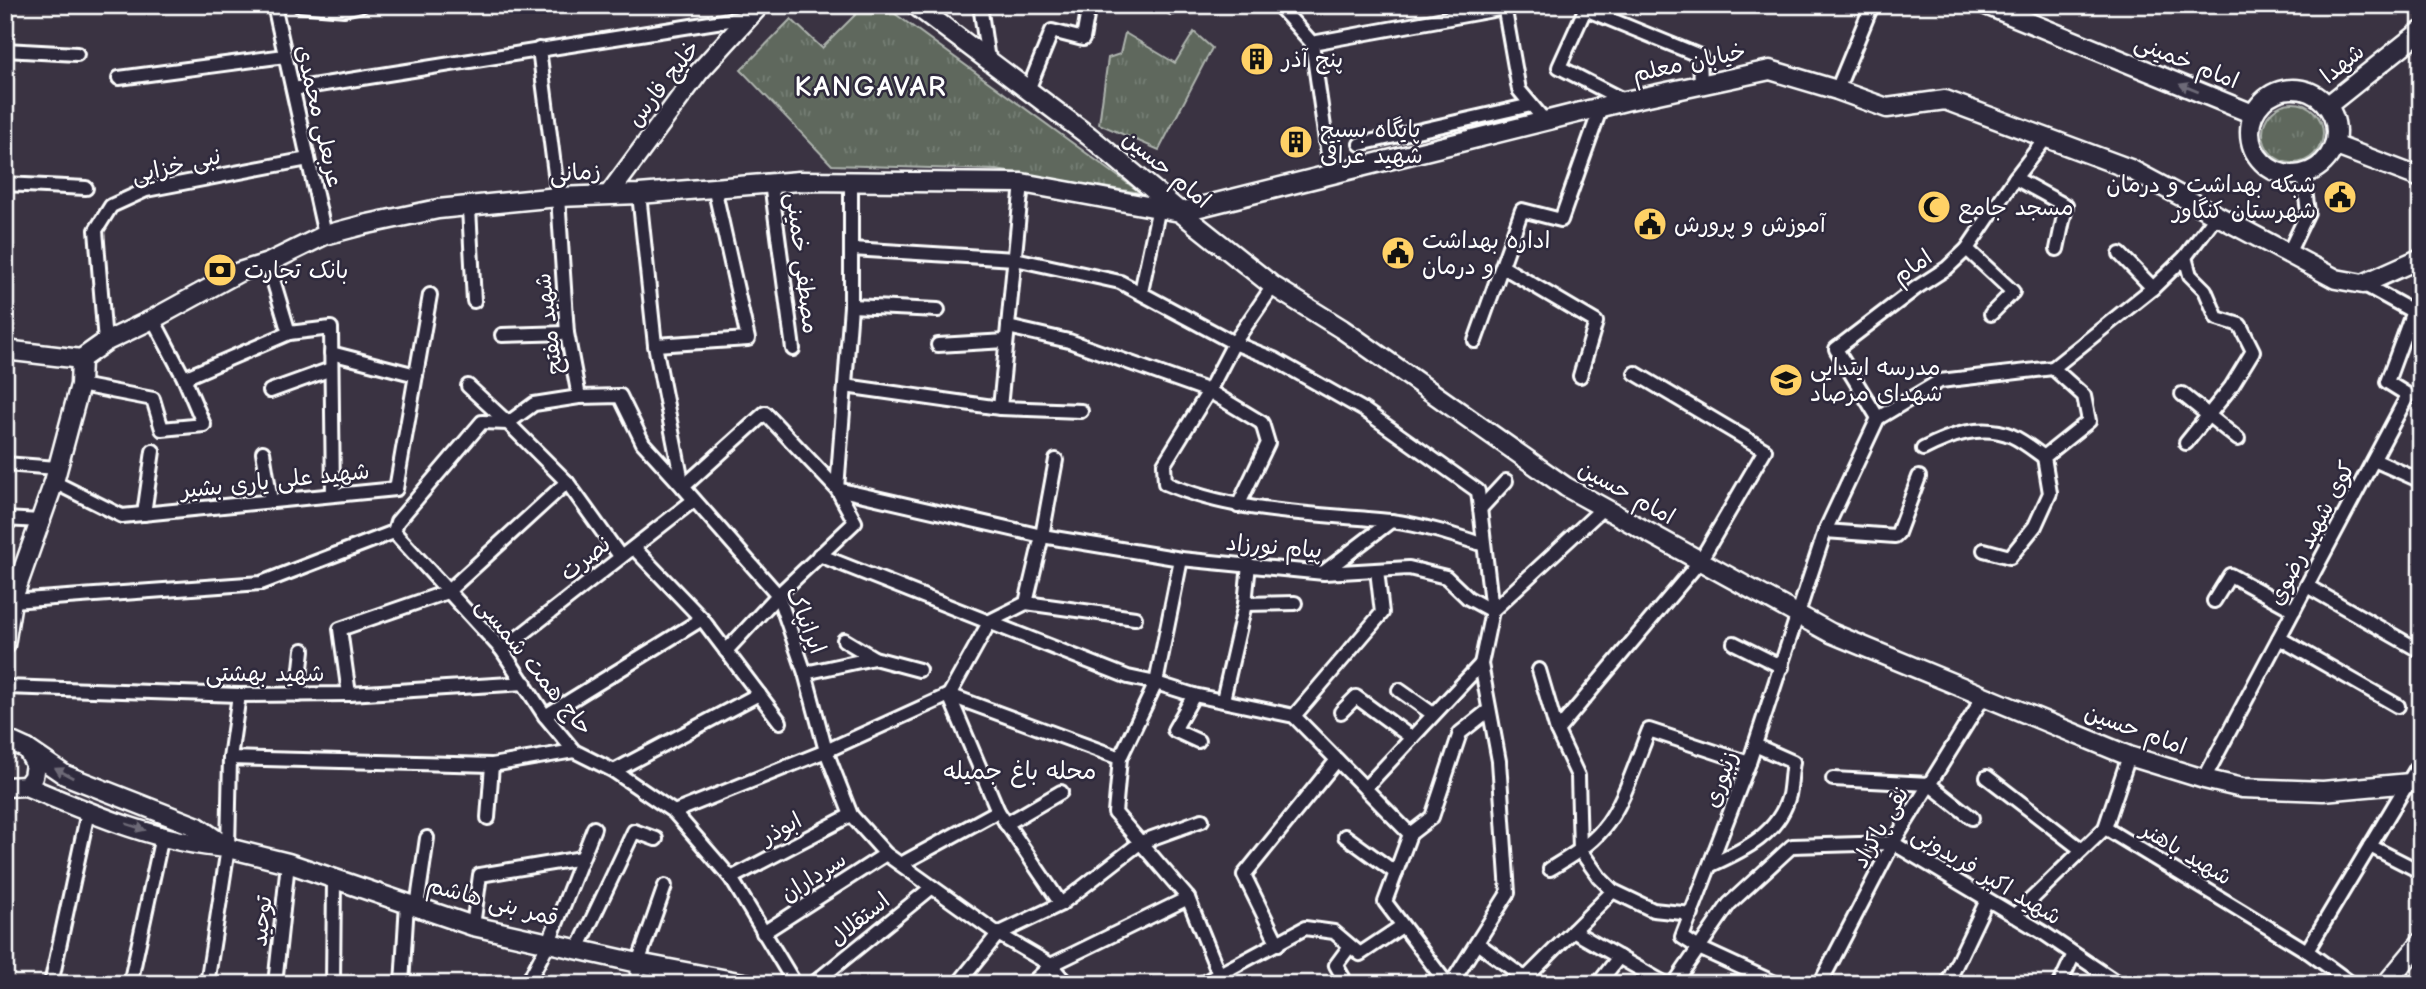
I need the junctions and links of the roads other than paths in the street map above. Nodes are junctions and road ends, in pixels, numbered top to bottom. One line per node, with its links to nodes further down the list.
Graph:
1 (274, 5): 20 (street, عربعلی محمدی)
2 (299, 5): 11 (street)
3 (362, 5): 11 (street)
4 (915, 5): 21 (street, امام حسین)
5 (980, 5): 21 (street)
6 (1089, 5): 25 (street)
7 (1278, 5): 16 (street)
8 (1872, 5): 26 (street)
9 (1986, 5): 13 (street, امام خمینی)
10 (1504, 6): 16 (street); 28 (street)
11 (344, 7)
12 (1586, 7): 23 (street); 27 (street)
13 (2006, 9): 31 (street, امام خمینی, one-way to 13)
14 (754, 11): 17 (street); 47 (street, خلیج فارس)
15 (2421, 31): 29 (street, شهدا)
16 (1312, 43): 38 (street)
17 (538, 49): 24 (street); 49 (street, شهید مفتح)
18 (5, 50): 19 (street)
19 (77, 54)
20 (285, 56): 22 (street); 24 (street, عربعلی محمدی)
21 (988, 60): 25 (street, امام حسین)
22 (119, 78)
23 (1701, 85): 26 (street, خیابان معلم); 27 (street, خیابان معلم)
24 (293, 89): 36 (street, عربعلی محمدی)
25 (1028, 90): 52 (street, امام حسین)
26 (1837, 90): 33 (street, خیابان معلم)
27 (1625, 101): 30 (street, خیابان معلم)
28 (1531, 105): 32 (street); 34 (street)
29 (2327, 106): 31 (street); 35 (street)
30 (1601, 107): 32 (street, خیابان معلم); 64 (street)
31 (2253, 114): 37 (street)
32 (1545, 121): 38 (street, خیابان معلم)
33 (2046, 138): 39 (street, امام); 53 (street, خیابان معلم)
34 (1360, 144)
35 (2334, 145): 37 (street); 40 (street)
36 (308, 159): 54 (street, عربعلی محمدی); 82 (street, نبی خزایی)
37 (2303, 175): 59 (street)
38 (1331, 176): 52 (street, خیابان معلم)
39 (2015, 178): 56 (street, امام); 57 (street)
40 (2421, 178)
41 (851, 181): 42 (street, زمانی); 43 (street, زمانی); 55 (street)
42 (771, 183): 45 (street, زمانی); 86 (street, مصطفی خمینی)
43 (1022, 183): 50 (street, زمانی); 62 (street)
44 (5, 184): 46 (street)
45 (714, 187): 48 (street, زمانی); 84 (street)
46 (86, 188)
47 (609, 194): 48 (street, زمانی); 49 (street, زمانی)
48 (639, 194): 84 (street, ایرانپاک)
49 (558, 197): 51 (street, زمانی); 78 (street, شهید مفتح)
50 (1159, 207): 52 (street, زمانی); 68 (street)
51 (469, 208): 54 (street, زمانی); 70 (street)
52 (1180, 212): 66 (street, امام حسین)
53 (2216, 216): 59 (street, خیابان معلم); 60 (street)
54 (326, 235): 63 (street, زمانی)
55 (852, 249): 62 (street); 71 (street)
56 (1967, 249): 74 (street); 106 (street, امام)
57 (2057, 249)
58 (2120, 254): 67 (street)
59 (2288, 254): 65 (street, خیابان معلم)
60 (2185, 257): 67 (street); 105 (street)
61 (2421, 258): 65 (street)
62 (1015, 259): 68 (street); 76 (street)
63 (268, 263): 75 (street, زمانی); 77 (street)
64 (1503, 267): 81 (street); 94 (street)
65 (2363, 284): 73 (street)
66 (1273, 286): 83 (street); 128 (street, امام حسین)
67 (2153, 288): 90 (street)
68 (1141, 292): 83 (street)
69 (430, 295): 93 (street, شهید علی یاری بشیر)
70 (474, 301)
71 (851, 306): 72 (street); 98 (street)
72 (938, 310)
73 (2417, 313): 115 (street, کوی شهید رضوی)
74 (1991, 314)
75 (153, 319): 82 (street, زمانی); 95 (street)
76 (1008, 327): 80 (street); 100 (street)
77 (289, 333): 88 (street); 95 (street)
78 (567, 333): 79 (street); 102 (street, شهید مفتح)
79 (502, 335)
80 (1006, 341): 85 (street); 103 (street)
81 (1475, 341)
82 (105, 342): 89 (street, زمانی)
83 (1234, 342): 100 (street); 129 (street)
84 (655, 345): 122 (street, ایرانپاک)
85 (938, 345)
86 (793, 349)
87 (5, 350): 89 (street)
88 (331, 353): 91 (street); 93 (street)
89 (81, 359): 96 (street)
90 (2053, 368): 106 (street); 113 (street)
91 (331, 369): 99 (street); 124 (street)
92 (1635, 373): 143 (street)
93 (416, 375): 124 (street, شهید علی یاری بشیر)
94 (1580, 376)
95 (184, 378): 96 (street)
96 (80, 385): 117 (street)
97 (468, 386): 107 (street)
98 (845, 386): 103 (street); 123 (street)
99 (270, 391)
100 (1209, 391): 127 (street); 127 (street)
101 (2182, 394): 105 (street)
102 (579, 397): 107 (street, شهید مفتح); 122 (street)
103 (1000, 408): 104 (street)
104 (1081, 411)
105 (2207, 414): 108 (street); 109 (street)
106 (1878, 418): 134 (street, زنبوری)
107 (508, 424): 121 (street); 135 (street)
108 (2238, 439)
109 (2186, 443)
110 (1923, 449): 113 (street)
111 (153, 451): 130 (street)
112 (263, 452): 126 (street)
113 (2044, 457): 139 (street)
114 (1056, 460): 136 (street)
115 (2374, 460): 120 (street); 147 (street, کوی شهید رضوی)
116 (5, 464): 117 (street)
117 (56, 475): 130 (street, شهید علی یاری بشیر); 132 (street)
118 (1919, 477): 134 (street)
119 (1506, 481): 129 (street)
120 (2421, 481)
121 (567, 482): 141 (street); 148 (street)
122 (683, 487): 123 (street); 125 (street, ایرانپاک)
123 (837, 489): 136 (street, پیام نورزاد); 140 (street)
124 (333, 495): 126 (street, شهید علی یاری بشیر)
125 (694, 500): 138 (street, نصرت); 149 (street, ایرانپاک)
126 (271, 501): 130 (street, شهید علی یاری بشیر)
127 (1238, 506): 133 (street)
128 (1603, 508): 143 (street, امام حسین); 156 (street)
129 (1480, 509): 137 (street)
130 (144, 514)
131 (5, 519): 132 (street)
132 (40, 521): 150 (street)
133 (1391, 521): 137 (street); 146 (street)
134 (1825, 531): 157 (street, زنبوری)
135 (394, 532): 148 (street, حاج همت شمسی); 150 (street)
136 (1042, 536): 142 (street, پیام نورزاد); 152 (street)
137 (1484, 545): 156 (street)
138 (634, 548): 141 (street, نصرت); 159 (street)
139 (1984, 551)
140 (819, 555): 149 (street); 160 (street)
141 (620, 556): 167 (street, نصرت)
142 (1181, 559): 144 (street, پیام نورزاد); 175 (street)
143 (1700, 561): 157 (street, امام حسین); 194 (street)
144 (1249, 564): 146 (street, پیام نورزاد); 154 (street)
145 (1377, 570): 146 (street, پیام نورزاد); 156 (street, پیام نورزاد); 192 (street)
146 (1324, 572)
147 (2307, 586): 155 (street, کوی شهید رضوی); 165 (street)
148 (447, 592): 167 (street, حاج همت شمسی); 179 (street)
149 (778, 595): 168 (street); 174 (street, ایرانپاک)
150 (12, 601): 161 (street)
151 (2214, 601): 155 (street)
152 (1026, 603): 158 (street); 160 (street)
153 (1295, 603): 154 (street)
154 (1245, 604): 186 (street)
155 (2294, 610): 162 (street, کوی شهید رضوی)
156 (1492, 611): 170 (street)
157 (1797, 615): 171 (street, زنبوری); 185 (street, امام حسین)
158 (1135, 618)
159 (702, 619): 168 (street); 191 (street)
160 (990, 621): 175 (street); 183 (street)
161 (6, 637)
162 (2279, 638): 187 (street); 212 (street, کوی شهید رضوی)
163 (844, 640): 169 (street)
164 (1734, 643): 171 (street)
165 (2415, 648)
166 (303, 650): 182 (street)
167 (502, 650): 176 (street, حاج همت شمسی)
168 (726, 651): 180 (street)
169 (874, 658): 172 (street); 174 (street)
170 (1481, 664): 188 (street); 190 (street)
171 (1782, 667): 198 (street, زنبوری)
172 (919, 670)
173 (1539, 670): 194 (street)
174 (805, 673): 201 (street, ایرانپاک)
175 (1156, 682): 184 (street); 204 (street)
176 (525, 683): 179 (street, شهید بهشتی); 191 (street, حاج همت شمسی)
177 (5, 687): 181 (street, شهید بهشتی)
178 (1399, 690): 190 (street)
179 (349, 694): 182 (street, شهید بهشتی)
180 (759, 694): 193 (street); 209 (street)
181 (239, 695): 182 (street, شهید بهشتی); 203 (street)
182 (298, 695)
183 (949, 695): 201 (street); 204 (street); 219 (street)
184 (1194, 695): 186 (street); 197 (street)
185 (1984, 696): 202 (street, امام حسین); 214 (street, نقی پاکزاد)
186 (1223, 700): 192 (street)
187 (2398, 706)
188 (1489, 710): 229 (street); 266 (street)
189 (1341, 712): 196 (street)
190 (1433, 714): 196 (street)
191 (545, 716): 200 (street, حاج همت شمسی)
192 (1294, 716): 205 (street)
193 (780, 722)
194 (1557, 731): 238 (street)
195 (5, 738): 199 (street, قمر بنی هاشم)
196 (1412, 738): 217 (street)
197 (1198, 741)
198 (1755, 745): 207 (street, زنبوری); 244 (street)
199 (27, 749): 215 (street); 237 (street, قمر بنی هاشم, one-way to 199)
200 (574, 751): 208 (street); 209 (street, حاج همت شمسی)
201 (826, 751): 221 (street); 222 (street, ایرانپاک)
202 (2129, 755): 212 (street, امام حسین); 228 (street)
203 (230, 758): 208 (street); 237 (street)
204 (1121, 758): 234 (street)
205 (1337, 760): 217 (street); 267 (street)
206 (2421, 761): 213 (street)
207 (1749, 763): 238 (street); 244 (street, زنبوری)
208 (492, 765): 223 (street)
209 (614, 771): 221 (street, حاج همت شمسی)
210 (1987, 777): 239 (street)
211 (1833, 779): 214 (street)
212 (2204, 779): 213 (street, امام حسین)
213 (2414, 783): 236 (street)
214 (1929, 784): 224 (street); 235 (street, نقی پاکزاد)
215 (26, 786): 216 (street); 220 (street, قمر بنی هاشم)
216 (5, 787)
217 (1365, 788): 229 (street)
218 (1061, 792): 226 (street)
219 (998, 811): 226 (street); 243 (street)
220 (88, 812): 230 (street, قمر بنی هاشم, one-way to 230); 278 (street)
221 (674, 813): 248 (street, حاج همت شمسی)
222 (851, 815): 240 (street, ایرانپاک); 248 (street, ابوذر)
223 (488, 818)
224 (1972, 818)
225 (1202, 820): 234 (street)
226 (1006, 824): 255 (street)
227 (594, 828): 241 (street)
228 (2105, 828): 239 (street); 271 (street, شهید باهنر)
229 (1410, 834): 247 (street)
230 (162, 836): 237 (street, قمر بنی هاشم); 279 (street)
231 (1345, 836): 247 (street)
232 (427, 838): 256 (street)
233 (656, 839): 270 (street)
234 (1141, 842): 253 (street); 255 (street)
235 (1893, 843): 254 (street, شهید اکبر فریدونی); 269 (street, شهید اکبر فریدونی); 299 (street, نقی پاکزاد)
236 (2370, 846): 246 (street); 271 (street)
237 (228, 848): 242 (street, قمر بنی هاشم); 280 (street)
238 (1580, 850): 245 (street); 252 (street)
239 (2082, 850): 258 (street)
240 (886, 854): 243 (street, ایرانپاک); 262 (street, سرداران)
241 (582, 858): 259 (street); 265 (street)
242 (288, 863): 249 (street, قمر بنی هاشم); 281 (street, توحید)
243 (901, 864): 251 (street, ایرانپاک)
244 (1711, 865): 257 (street, زنبوری)
245 (1550, 869)
246 (2421, 872)
247 (1396, 873): 260 (street)
248 (732, 878): 262 (street, حاج همت شمسی)
249 (334, 879): 256 (street, قمر بنی هاشم); 282 (street)
250 (665, 886): 274 (street)
251 (931, 888): 263 (street, ایرانپاک); 288 (street, استقلال)
252 (1613, 891): 257 (street); 261 (street)
253 (1188, 898): 275 (street); 276 (street)
254 (1987, 900): 258 (street, شهید اکبر فریدونی); 300 (street)
255 (1061, 904): 263 (street)
256 (412, 905): 259 (street, قمر بنی هاشم); 283 (street)
257 (1692, 914): 269 (street, زنبوری)
258 (2014, 916): 272 (street, شهید اکبر فریدونی)
259 (473, 926): 265 (street, قمر بنی هاشم)
260 (1402, 926): 268 (street); 294 (street)
261 (1573, 932): 273 (street); 277 (street)
262 (763, 933): 287 (street, حاج همت شمسی)
263 (998, 934): 275 (street, ایرانپاک); 289 (street)
264 (2421, 942): 304 (street)
265 (549, 943): 270 (street, قمر بنی هاشم); 284 (street)
266 (1477, 943): 277 (street); 294 (street)
267 (1278, 944): 268 (street); 276 (street)
268 (1350, 946): 293 (street)
269 (1699, 948): 297 (street, شهید اکبر فریدونی); 298 (street)
270 (578, 949): 274 (street, قمر بنی هاشم)
271 (2307, 951): 303 (street, شهید باهنر)
272 (2074, 954): 301 (street); 302 (street, شهید اکبر فریدونی)
273 (1619, 957): 295 (street); 296 (street)
274 (638, 962): 285 (street); 286 (street, قمر بنی هاشم)
275 (1051, 965): 290 (street); 291 (street, ایرانپاک)
276 (1221, 979): 292 (street)
277 (1529, 981)
278 (51, 984)
279 (130, 984)
280 (208, 984)
281 (275, 984)
282 (333, 984)
283 (402, 984)
284 (527, 984)
285 (637, 984)
286 (750, 984)
287 (794, 984)
288 (813, 984)
289 (958, 984)
290 (1031, 984)
291 (1067, 984)
292 (1201, 984)
293 (1339, 984)
294 (1449, 984)
295 (1598, 984)
296 (1666, 984)
297 (1674, 984)
298 (1777, 984)
299 (1820, 984)
300 (1947, 984)
301 (2060, 984)
302 (2119, 984)
303 (2352, 984)
304 (2386, 984)

